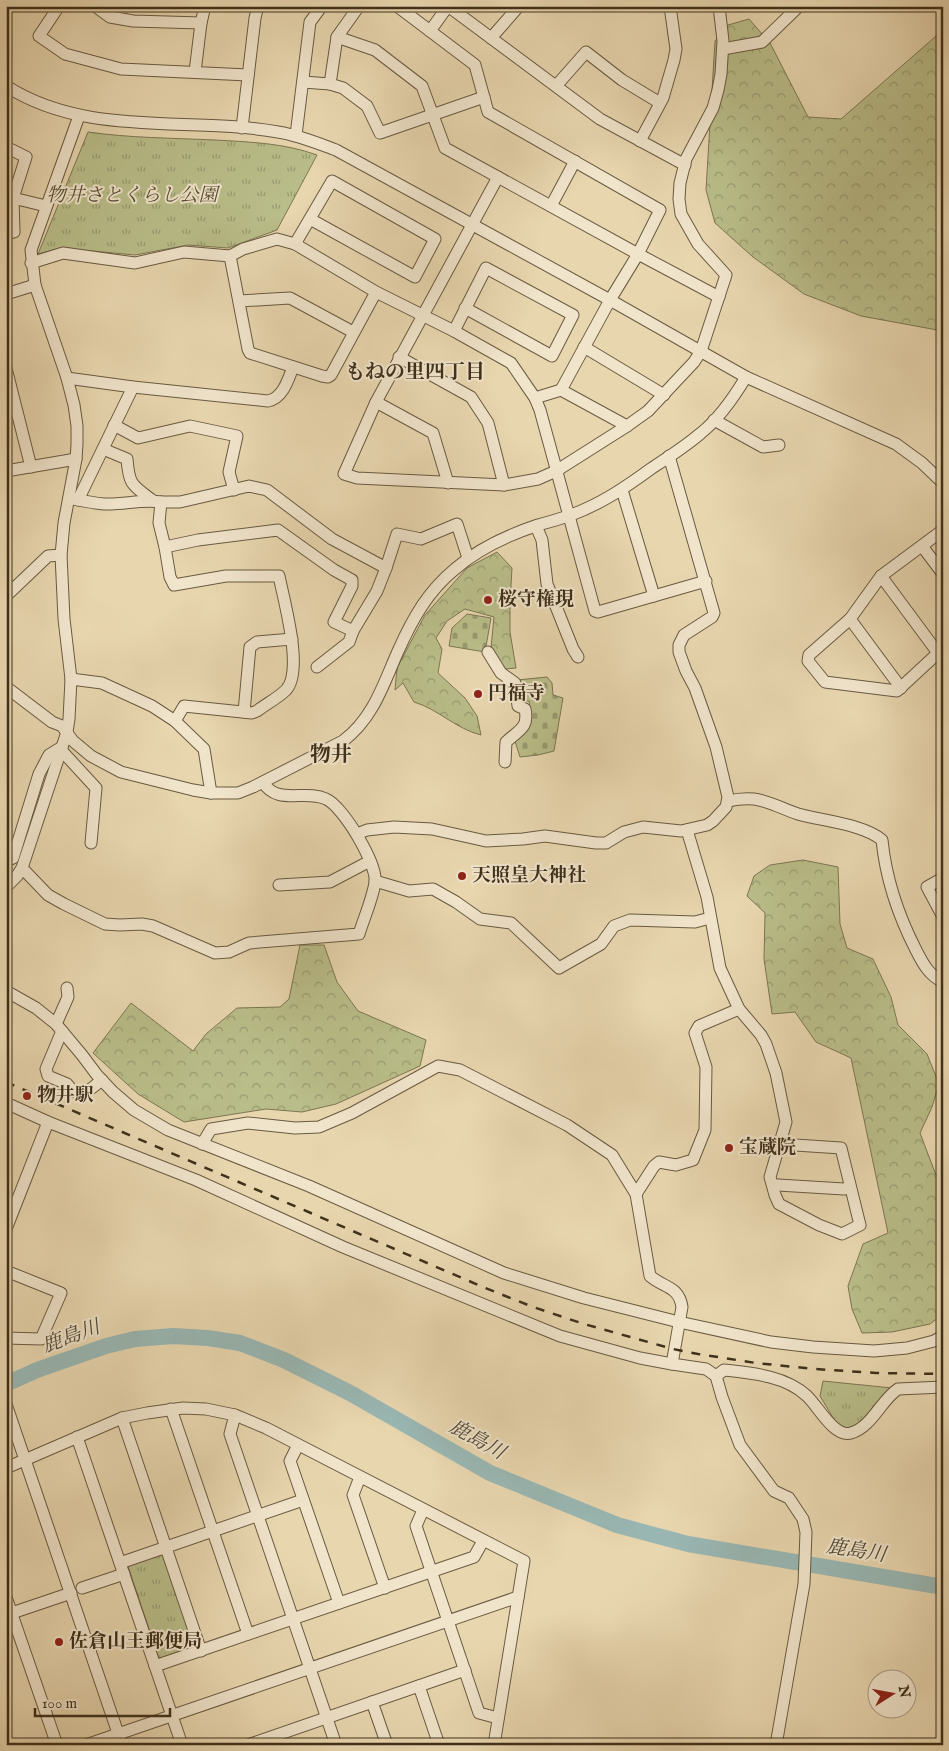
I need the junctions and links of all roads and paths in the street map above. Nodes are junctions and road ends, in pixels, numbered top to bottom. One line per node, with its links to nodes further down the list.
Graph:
1 (59, 6): 18 (street)
2 (95, 6): 13 (street)
3 (205, 6): 13 (street)
4 (258, 6): 19 (street)
5 (322, 6): 20 (street)
6 (359, 6): 15 (street)
7 (397, 6): 14 (street)
8 (448, 6): 14 (street); 16 (street)
9 (519, 6): 16 (street)
10 (670, 6): 25 (street)
11 (719, 6): 17 (street)
12 (798, 6): 17 (street)
13 (201, 23): 18 (street)
14 (430, 31): 24 (street)
15 (337, 37): 21 (street); 26 (street)
16 (491, 38): 23 (street)
17 (723, 49): 33 (street)
18 (195, 72): 19 (street)
19 (248, 75): 28 (street)
20 (303, 82): 21 (street); 29 (street)
21 (330, 84): 26 (street)
22 (6, 86): 27 (street)
23 (556, 86): 25 (street); 30 (street)
24 (484, 98): 26 (street); 32 (street)
25 (660, 103): 30 (street)
26 (433, 114): 34 (street)
27 (79, 116): 28 (street); 36 (street)
28 (242, 128): 29 (street)
29 (296, 135): 39 (street)
30 (640, 141): 33 (street)
31 (6, 147): 35 (street)
32 (575, 161): 37 (street); 42 (street)
33 (685, 165): 48 (street)
34 (498, 177): 37 (street); 39 (street)
35 (10, 196): 36 (street); 40 (street)
36 (46, 206): 44 (street)
37 (552, 206): 42 (street)
38 (310, 219): 38 (street); 41 (street)
39 (472, 226): 49 (street); 52 (street)
40 (6, 234)
41 (295, 244): 43 (street); 46 (street)
42 (638, 254): 48 (street); 49 (street)
43 (230, 256): 44 (street); 50 (street)
44 (31, 262): 45 (street)
45 (35, 285): 47 (street); 61 (street)
46 (376, 292): 52 (street); 54 (street)
47 (6, 294)
48 (719, 297): 56 (street)
49 (610, 300): 55 (street); 56 (street)
50 (239, 301): 54 (street); 58 (street)
51 (465, 308): 51 (street); 53 (street)
52 (422, 316): 53 (street); 57 (street)
53 (454, 331): 65 (street)
54 (353, 332): 58 (street)
55 (584, 347): 63 (street); 64 (street)
56 (701, 351): 60 (street); 64 (street)
57 (399, 357): 66 (street); 79 (street)
58 (293, 367): 62 (street)
59 (6, 368): 74 (street)
60 (746, 377): 67 (street); 78 (street)
61 (67, 378): 62 (street); 73 (street)
62 (133, 387): 68 (street)
63 (561, 390): 65 (street); 69 (street)
64 (664, 395): 69 (street)
65 (535, 398): 76 (street)
66 (376, 402): 77 (street); 77 (street)
67 (714, 420): 70 (street); 72 (street)
68 (114, 425): 71 (street); 80 (street)
69 (627, 426): 76 (street)
70 (779, 445)
71 (103, 449): 82 (street); 83 (street)
72 (669, 456): 81 (street); 94 (street)
73 (76, 459): 74 (street); 82 (street)
74 (31, 467): 75 (street)
75 (6, 471)
76 (556, 471): 79 (street); 84 (street)
77 (448, 482): 79 (street)
78 (943, 483)
79 (504, 484)
80 (234, 490): 83 (street); 91 (street)
81 (622, 490): 84 (street); 96 (street)
82 (73, 499): 83 (street); 89 (street)
83 (156, 501): 88 (street)
84 (568, 516): 85 (street); 96 (street)
85 (536, 526): 90 (street); 102 (street)
86 (943, 530): 87 (street)
87 (922, 546): 92 (street); 93 (street)
88 (165, 547): 98 (street); 99 (street)
89 (61, 555): 95 (street); 104 (street)
90 (468, 558): 91 (street); 112 (street)
91 (386, 568): 98 (street)
92 (943, 574)
93 (881, 576): 97 (street); 101 (street)
94 (706, 581): 96 (street); 114 (street)
95 (6, 596)
96 (654, 596)
97 (850, 619): 106 (street); 106 (street)
98 (353, 632): 103 (street)
99 (292, 639): 107 (street); 107 (street)
100 (488, 652): 111 (street)
101 (941, 654): 106 (street)
102 (578, 657)
103 (317, 667)
104 (72, 679): 108 (street); 109 (street)
105 (6, 687): 109 (street)
106 (901, 688)
107 (244, 712): 108 (street)
108 (175, 721): 113 (street)
109 (67, 732): 110 (street); 113 (street)
110 (62, 749): 117 (street); 118 (street); 120 (street)
111 (505, 762)
112 (263, 782): 113 (street); 116 (street)
113 (211, 793)
114 (728, 801): 115 (street); 129 (street)
115 (687, 830): 116 (street); 127 (street)
116 (357, 834): 119 (street)
117 (91, 843)
118 (6, 860)
119 (370, 861): 122 (street); 123 (street)
120 (22, 868): 124 (street); 125 (street)
121 (943, 878): 126 (street)
122 (375, 881): 125 (street); 127 (street)
123 (279, 885)
124 (6, 887)
125 (92, 917): 128 (street)
126 (943, 917)
127 (710, 918): 132 (street)
128 (79, 921)
129 (943, 982)
130 (68, 988): 133 (street)
131 (6, 991): 133 (street)
132 (739, 1009): 138 (street); 141 (street)
133 (59, 1027): 134 (street); 134 (street)
134 (102, 1080): 137 (street)
135 (6, 1103): 136 (street)
136 (48, 1122): 142 (street); 147 (street)
137 (202, 1144): 141 (street); 144 (street)
138 (780, 1144): 139 (street); 140 (street)
139 (773, 1186): 140 (street); 140 (street)
140 (850, 1187)
141 (636, 1194): 144 (street)
142 (6, 1229)
143 (6, 1271): 146 (street)
144 (679, 1322): 145 (street); 147 (street)
145 (943, 1336)
146 (6, 1338)
147 (672, 1364): 148 (street)
148 (716, 1376): 149 (street); 198 (street)
149 (943, 1387)
150 (6, 1404): 156 (street)
151 (171, 1409): 152 (street); 153 (street); 162 (street)
152 (235, 1415): 155 (street); 161 (street)
153 (122, 1418): 154 (street); 164 (street)
154 (77, 1438): 156 (street); 165 (street)
155 (298, 1445): 158 (street); 159 (street)
156 (26, 1461): 157 (street); 170 (street)
157 (6, 1468)
158 (360, 1477): 160 (street); 169 (street)
159 (303, 1500): 161 (street); 173 (street)
160 (423, 1510): 163 (street); 166 (street)
161 (258, 1515): 162 (street); 175 (street)
162 (213, 1531): 164 (street); 177 (street)
163 (483, 1540): 166 (street); 172 (street)
164 (166, 1547): 165 (street); 178 (street)
165 (120, 1563): 167 (street)
166 (431, 1572): 169 (street); 176 (street)
167 (124, 1574): 168 (street); 179 (street)
168 (82, 1588)
169 (385, 1588): 173 (street)
170 (71, 1593): 174 (street); 188 (street)
171 (6, 1597): 174 (street)
172 (518, 1597): 176 (street); 186 (street)
173 (338, 1603): 175 (street)
174 (9, 1614): 189 (street)
175 (293, 1619): 177 (street); 180 (street)
176 (448, 1621): 180 (street); 181 (street)
177 (248, 1634): 178 (street)
178 (201, 1651): 179 (street)
179 (155, 1666): 184 (street)
180 (310, 1668): 184 (street); 185 (street)
181 (465, 1670): 182 (street); 186 (street)
182 (419, 1686): 183 (street); 196 (street)
183 (372, 1702): 185 (street); 195 (street)
184 (172, 1716): 188 (street); 191 (street)
185 (327, 1718): 187 (street); 194 (street)
186 (498, 1718): 197 (street)
187 (282, 1733): 192 (street); 193 (street)
188 (120, 1739): 190 (street)
189 (56, 1745)
190 (86, 1745)
191 (182, 1745)
192 (248, 1745)
193 (286, 1745)
194 (336, 1745)
195 (387, 1745)
196 (439, 1745)
197 (494, 1745)
198 (776, 1745)

